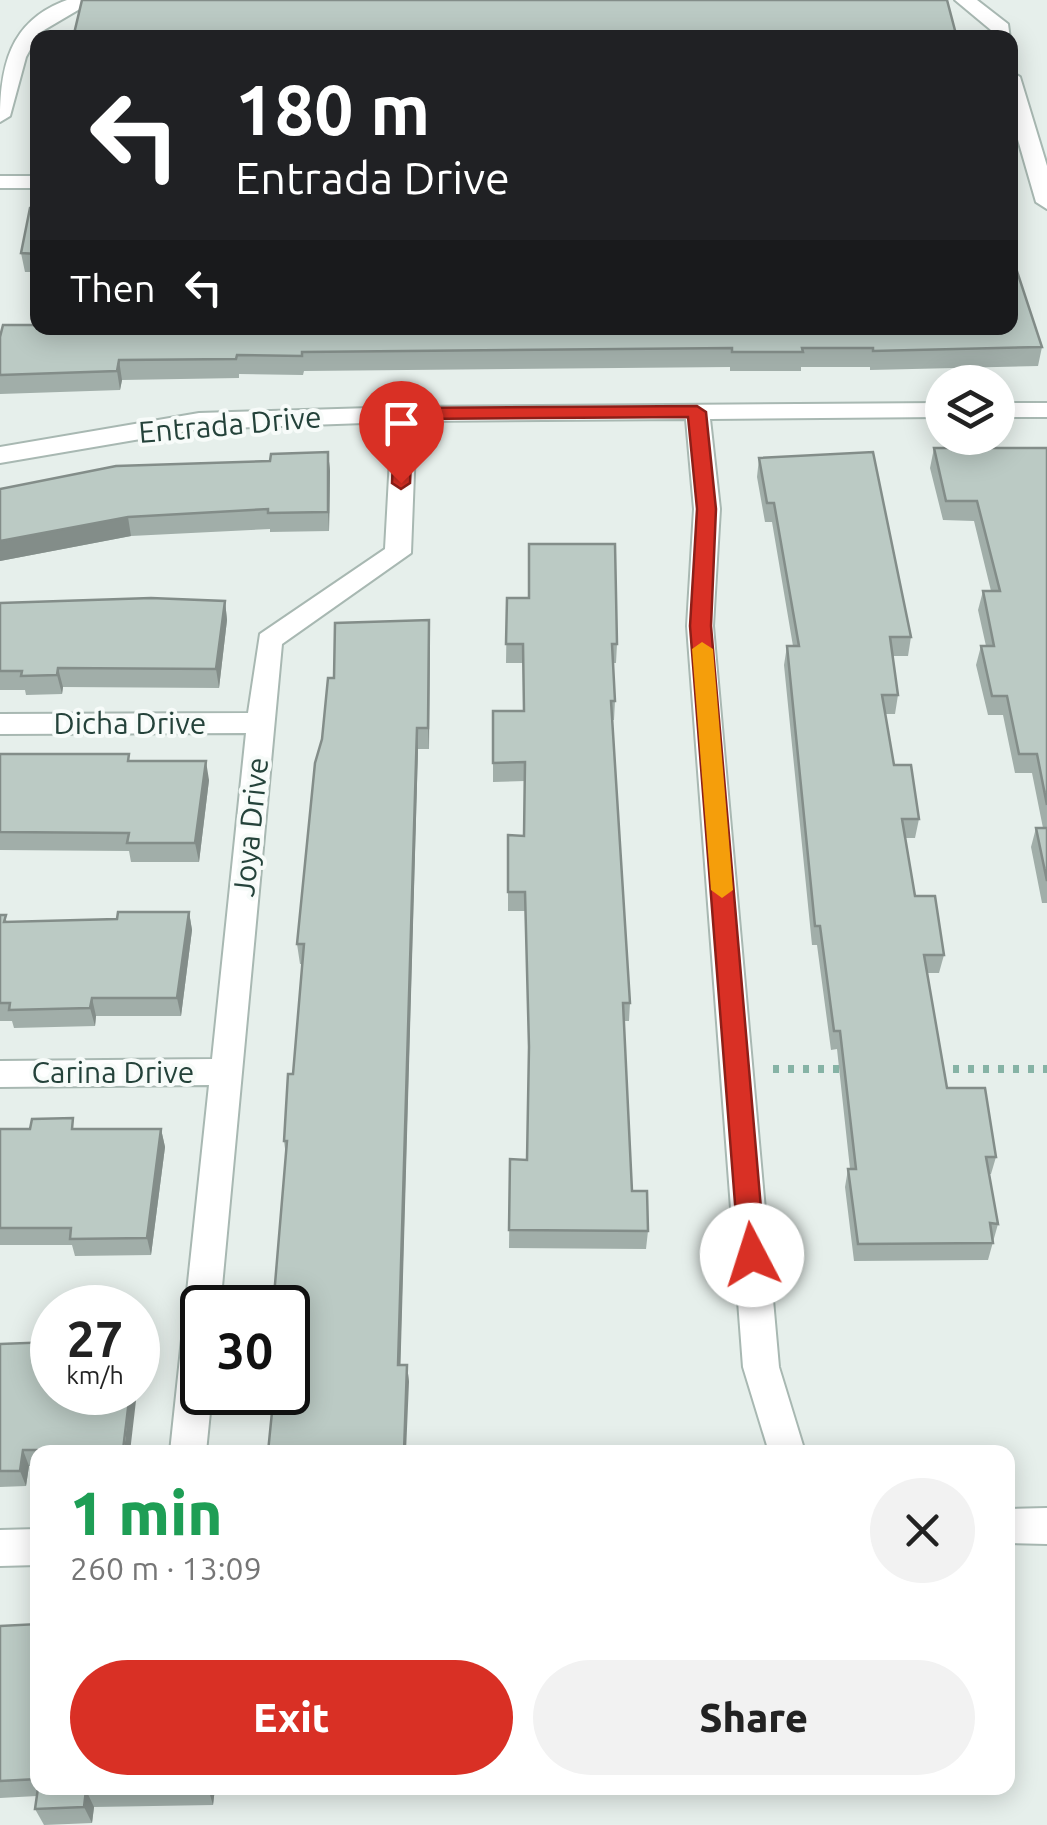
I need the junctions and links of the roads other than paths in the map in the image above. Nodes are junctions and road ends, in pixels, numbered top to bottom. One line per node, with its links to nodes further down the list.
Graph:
1 (85, 0): 3 (street)
2 (965, 0): 4 (street)
3 (33, 30)
4 (1001, 30)
5 (30, 34): 7 (street)
6 (1018, 104): 9 (street)
7 (0, 116)
8 (1018, 177): 9 (street)
9 (1040, 177): 12 (street)
10 (0, 182): 11 (street)
11 (30, 182)
12 (1047, 202)
13 (925, 410): 16 (street, Entrada Drive)
14 (1015, 410): 15 (street)
15 (1047, 410)
16 (697, 412): 17 (street, Entrada Drive); 26 (street)
17 (404, 414): 18 (street, Entrada Drive); 19 (street, Joya Drive)
18 (0, 454)
19 (261, 723): 20 (street, Dicha Drive); 21 (street, Joya Drive)
20 (0, 724)
21 (226, 1072): 22 (street, Carina Drive); 23 (street, Joya Drive)
22 (0, 1074)
23 (205, 1285)
24 (192, 1415): 25 (street, Joya Drive)
25 (189, 1445)
26 (785, 1445)
27 (1015, 1526): 28 (street)
28 (1047, 1526)
29 (30, 1547): 30 (street)
30 (0, 1548)

